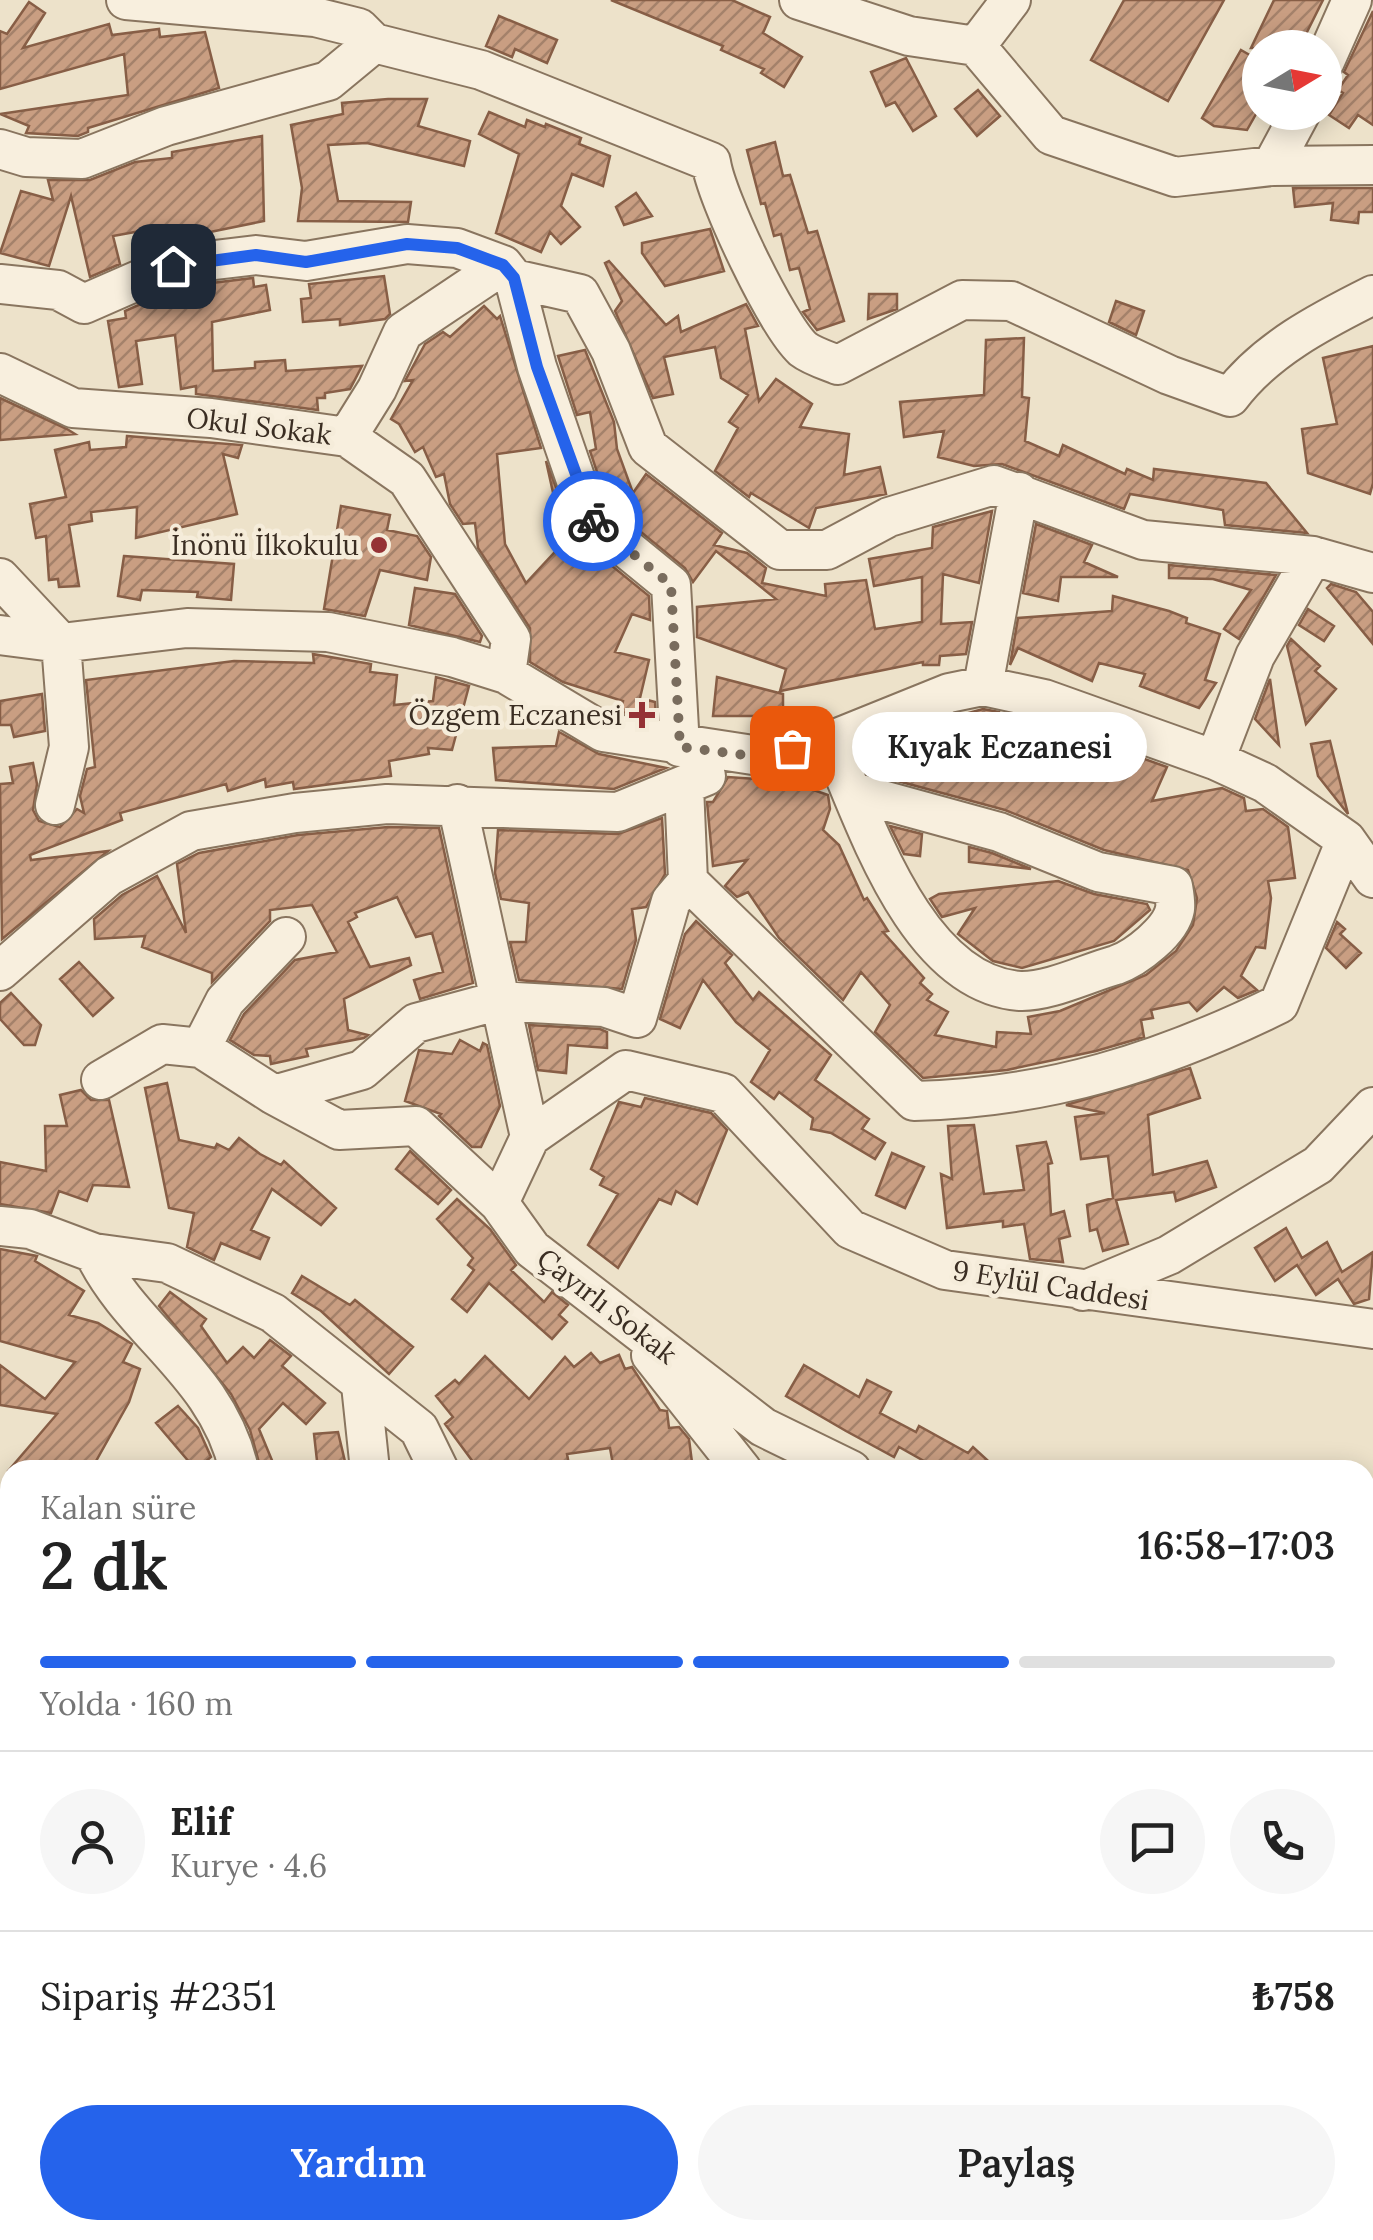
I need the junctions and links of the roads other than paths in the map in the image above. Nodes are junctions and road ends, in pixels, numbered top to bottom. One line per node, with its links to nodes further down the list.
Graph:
1 (126, 0): 6 (street)
2 (799, 0): 7 (street)
3 (1011, 0): 7 (street)
4 (1352, 0): 5 (street)
5 (1339, 30)
6 (374, 43): 9 (street); 14 (street)
7 (976, 46): 11 (street)
8 (1291, 130): 11 (street)
9 (0, 149)
10 (1373, 165): 11 (street)
11 (1272, 166)
12 (508, 272): 13 (street); 16 (street); 17 (street); 26 (street)
13 (0, 284)
14 (1373, 296)
15 (0, 373): 16 (street, Okul Sokak)
16 (347, 437): 23 (street, Okul Sokak)
17 (1019, 492): 18 (street); 24 (street)
18 (1313, 556): 19 (street); 28 (street)
19 (1373, 573)
20 (0, 578): 22 (street)
21 (0, 636): 22 (street)
22 (61, 643): 23 (street); 32 (street)
23 (506, 674): 26 (street)
24 (983, 686): 25 (street); 28 (street)
25 (830, 741): 27 (street); 30 (street)
26 (680, 747): 27 (street)
27 (753, 756): 29 (street)
28 (1216, 760): 33 (street)
29 (684, 786): 31 (street); 35 (street)
30 (853, 792): 30 (street)
31 (457, 804): 37 (street); 38 (street)
32 (56, 806)
33 (1346, 840): 34 (street); 35 (street)
34 (1373, 878)
35 (688, 881): 38 (street)
36 (286, 937): 39 (street)
37 (0, 971)
38 (497, 1001): 41 (street); 43 (street)
39 (202, 1048): 40 (street); 41 (street, Çayırlı Sokak)
40 (101, 1080)
41 (274, 1095): 44 (street, Çayırlı Sokak)
42 (1373, 1106): 47 (street)
43 (530, 1137): 44 (street); 47 (street, 9 Eylül Caddesi)
44 (500, 1203): 48 (street, Çayırlı Sokak)
45 (0, 1226): 46 (street)
46 (94, 1253): 50 (street); 51 (street)
47 (1080, 1292): 49 (street, 9 Eylül Caddesi)
48 (629, 1324): 54 (street); 55 (street, Çayırlı Sokak)
49 (1373, 1329)
50 (360, 1385): 52 (street); 53 (street)
51 (235, 1460)
52 (369, 1460)
53 (433, 1460)
54 (734, 1460)
55 (830, 1460)

